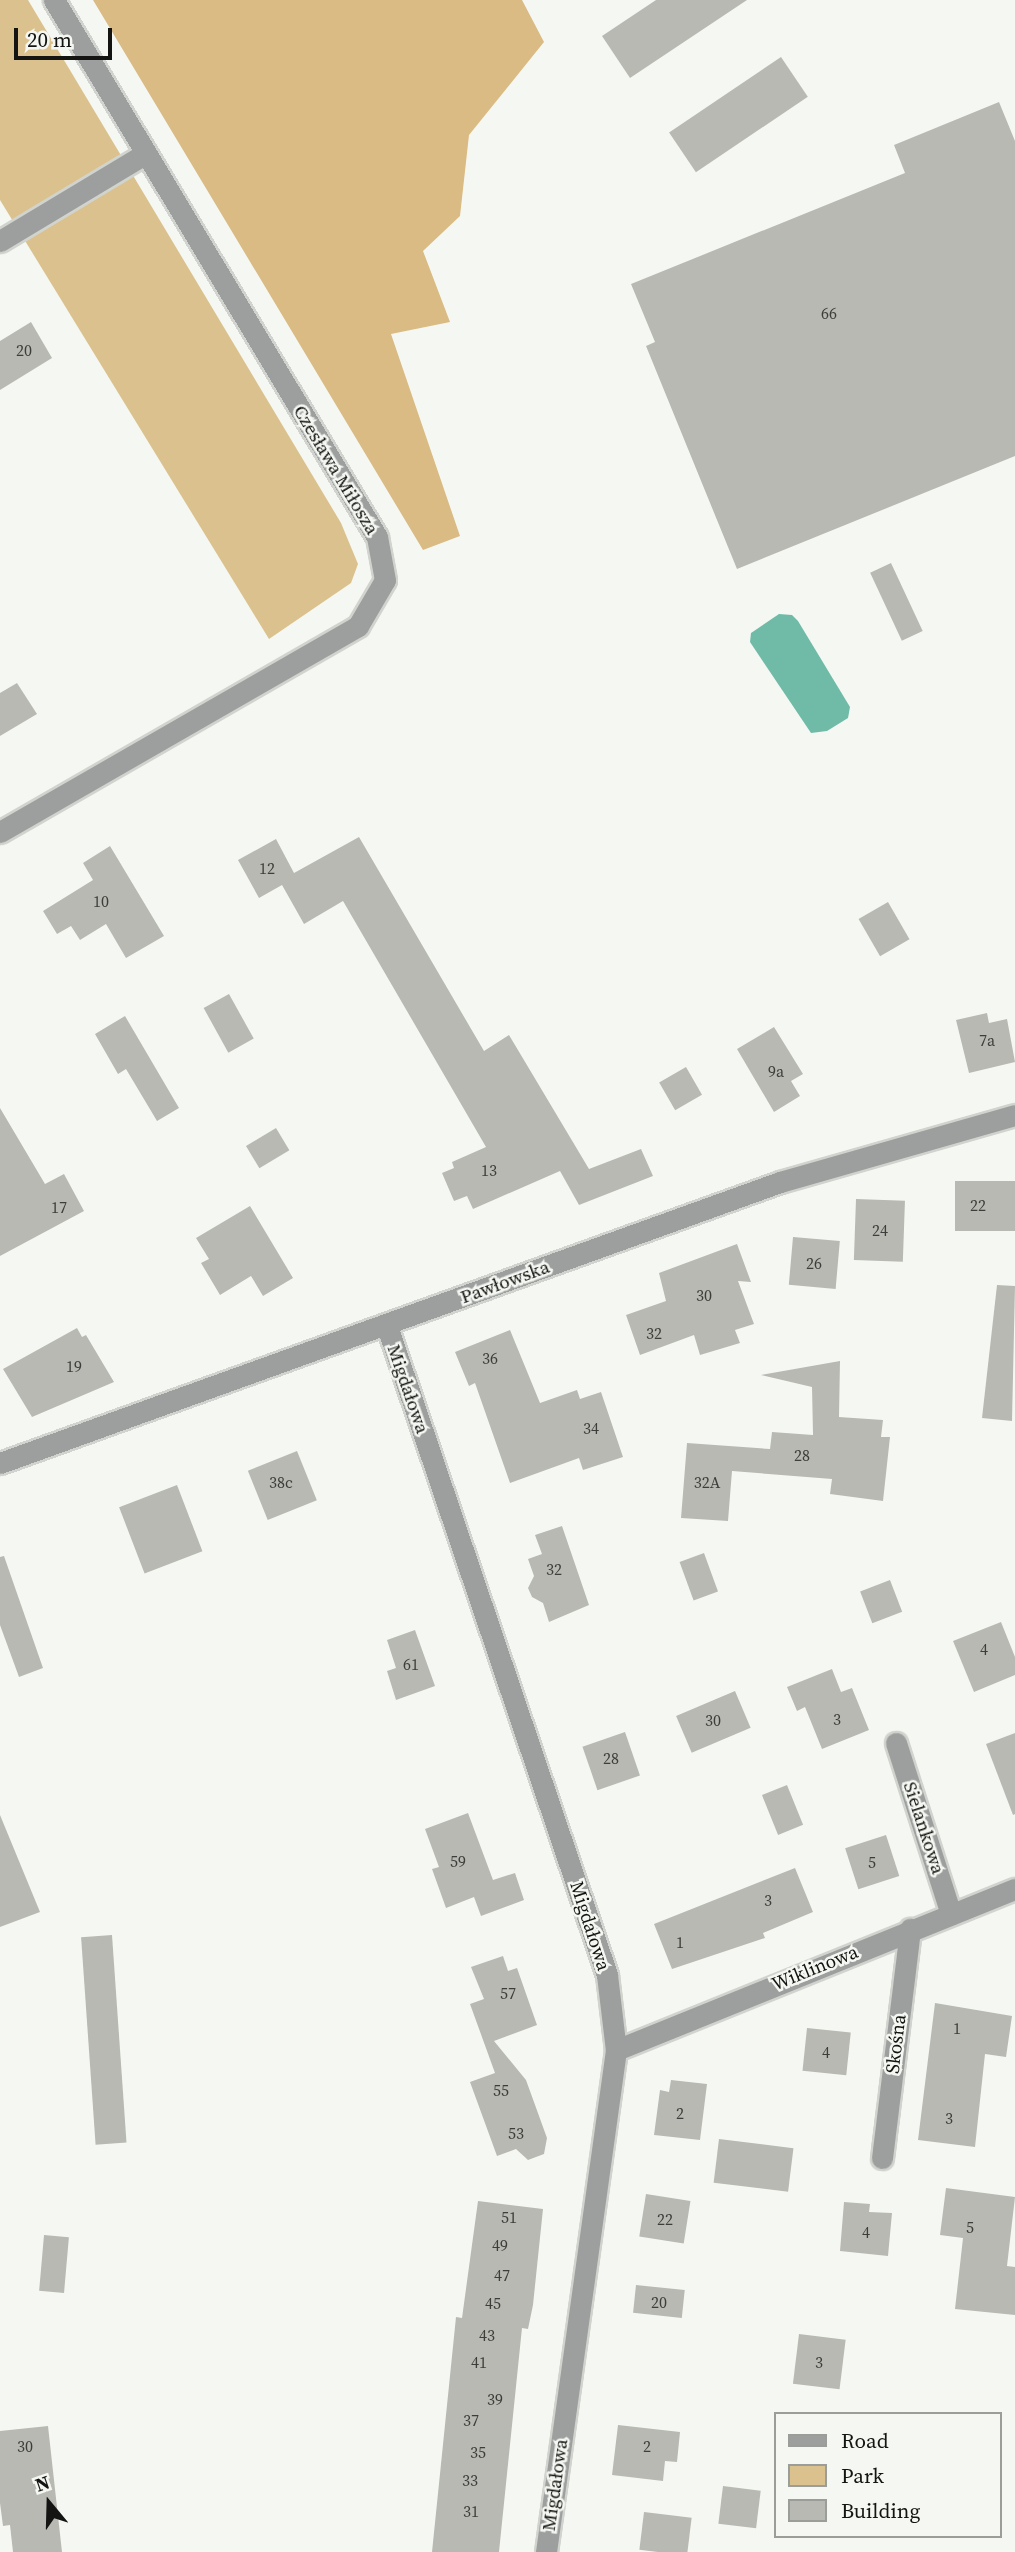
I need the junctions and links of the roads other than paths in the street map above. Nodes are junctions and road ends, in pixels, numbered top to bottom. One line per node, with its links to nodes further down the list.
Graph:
1 (54, 0): 2 (street, Czesława Miłosza)
2 (145, 154): 3 (street); 4 (street, Czesława Miłosza)
3 (0, 241)
4 (0, 832)
5 (1015, 1115): 6 (street, Pawłowska)
6 (387, 1325): 7 (street, Pawłowska); 12 (street, Migdałowa)
7 (0, 1463)
8 (895, 1743): 10 (street, Sielankowa)
9 (1015, 1889): 10 (street, Wiklinowa)
10 (951, 1914): 11 (street, Wiklinowa)
11 (910, 1929): 12 (street, Wiklinowa); 13 (street, Skośna)
12 (616, 2050): 14 (street, Migdałowa)
13 (882, 2158)
14 (545, 2552)

